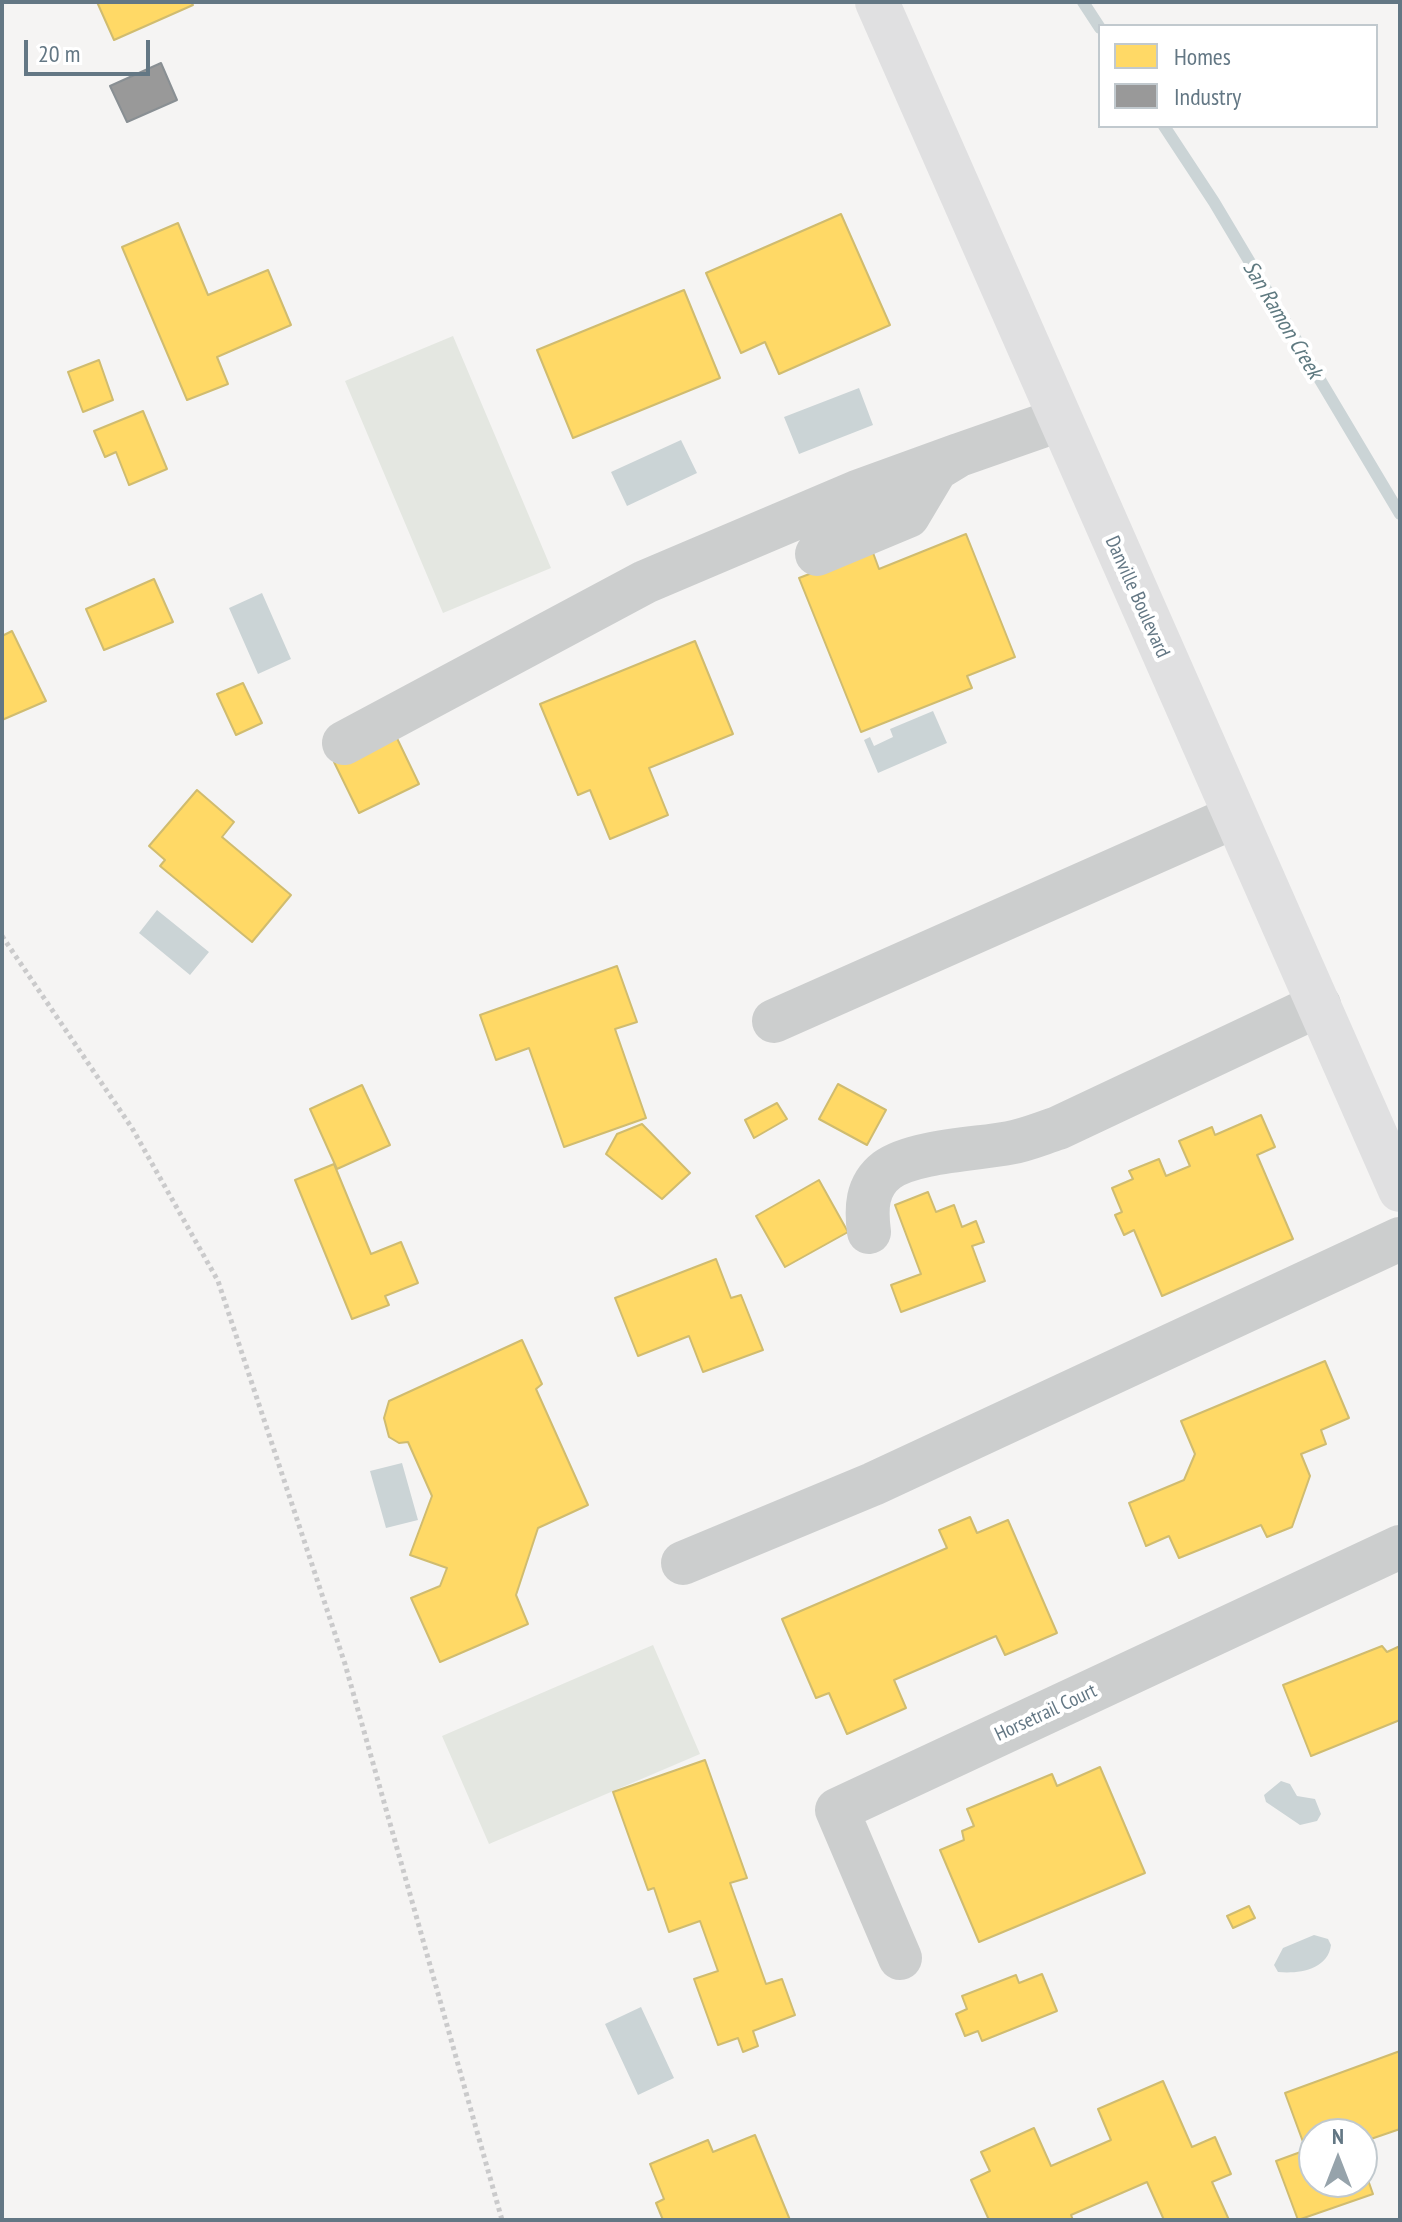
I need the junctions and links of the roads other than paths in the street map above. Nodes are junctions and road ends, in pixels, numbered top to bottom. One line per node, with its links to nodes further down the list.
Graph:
1 (877, 2): 2 (main road, Danville Boulevard)
2 (1059, 420): 3 (street); 6 (main road, Danville Boulevard)
3 (959, 455): 4 (street); 5 (street)
4 (817, 554)
5 (344, 743)
6 (1234, 817): 7 (main road, Danville Boulevard); 8 (street)
7 (1319, 1005): 9 (main road, Danville Boulevard); 10 (street)
8 (774, 1021)
9 (1400, 1190)
10 (869, 1232)
11 (1400, 1239): 13 (street)
12 (1400, 1547): 14 (street, Horsetrail Court)
13 (683, 1563)
14 (900, 1958)

